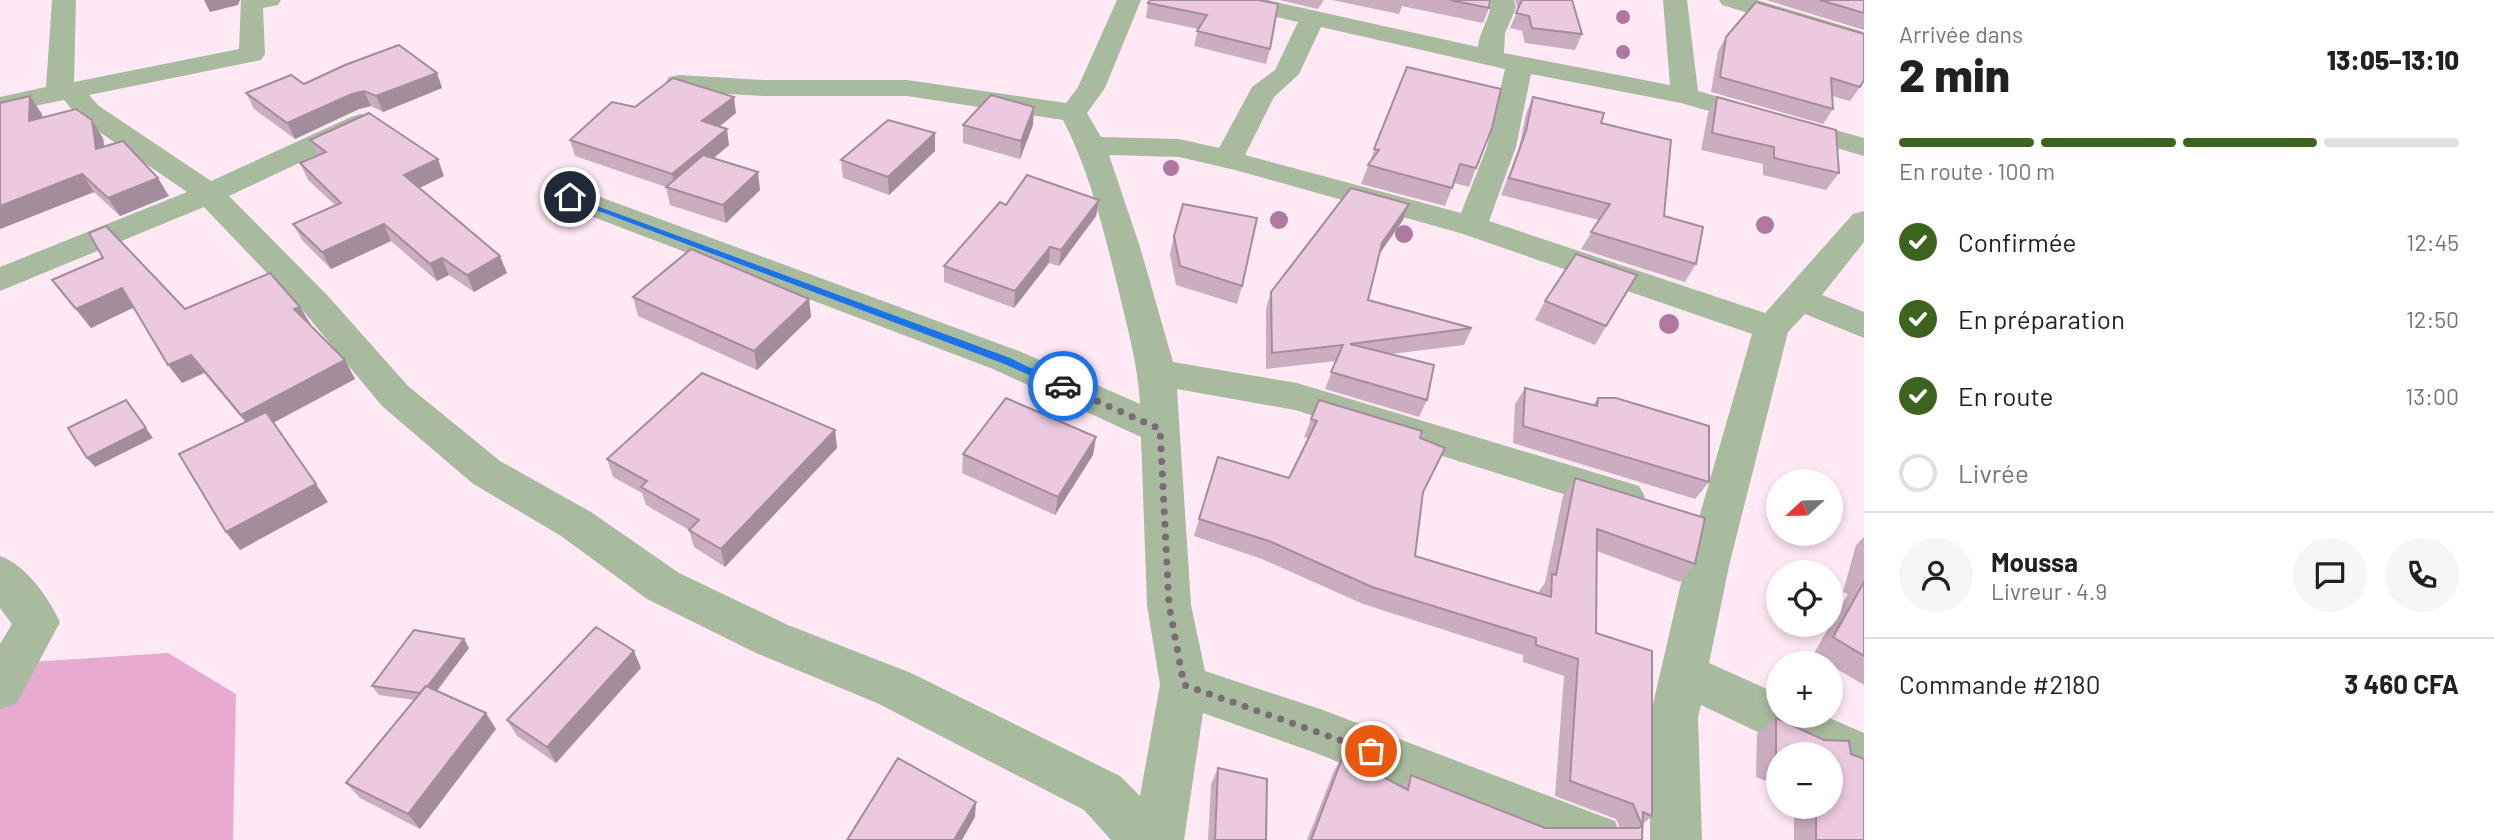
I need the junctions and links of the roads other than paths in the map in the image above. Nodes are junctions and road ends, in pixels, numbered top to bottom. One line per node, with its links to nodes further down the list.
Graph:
1 (64, 0): 13 (street)
2 (269, 0): 13 (street)
3 (1129, 0): 16 (street)
4 (1234, 0): 8 (street)
5 (1502, 0): 10 (street)
6 (1675, 0): 14 (street)
7 (1731, 0): 9 (street)
8 (1313, 17): 10 (street); 20 (street)
9 (1864, 40)
10 (1491, 57): 11 (street)
11 (1519, 64): 14 (street); 24 (street)
12 (679, 83): 16 (street)
13 (66, 92): 15 (street); 21 (street)
14 (1685, 96): 19 (street)
15 (0, 105)
16 (1073, 113): 18 (street)
17 (370, 118): 21 (street)
18 (1091, 146): 20 (street); 29 (street)
19 (1864, 147)
20 (1228, 159): 24 (street)
21 (209, 194): 25 (street); 37 (street)
22 (570, 197): 30 (street)
23 (1864, 220): 26 (street)
24 (1471, 226): 28 (street)
25 (0, 280)
26 (1800, 299): 27 (street); 28 (street)
27 (1864, 326)
28 (1771, 328): 31 (street)
29 (1157, 372): 30 (street); 31 (street)
30 (1160, 429): 34 (street)
31 (1718, 525): 33 (street)
32 (0, 575): 35 (street)
33 (1684, 674): 36 (street); 40 (street)
34 (1184, 685): 38 (street); 39 (street)
35 (0, 688)
36 (1864, 758)
37 (1146, 840)
38 (1158, 840)
39 (1596, 840)
40 (1676, 840)

